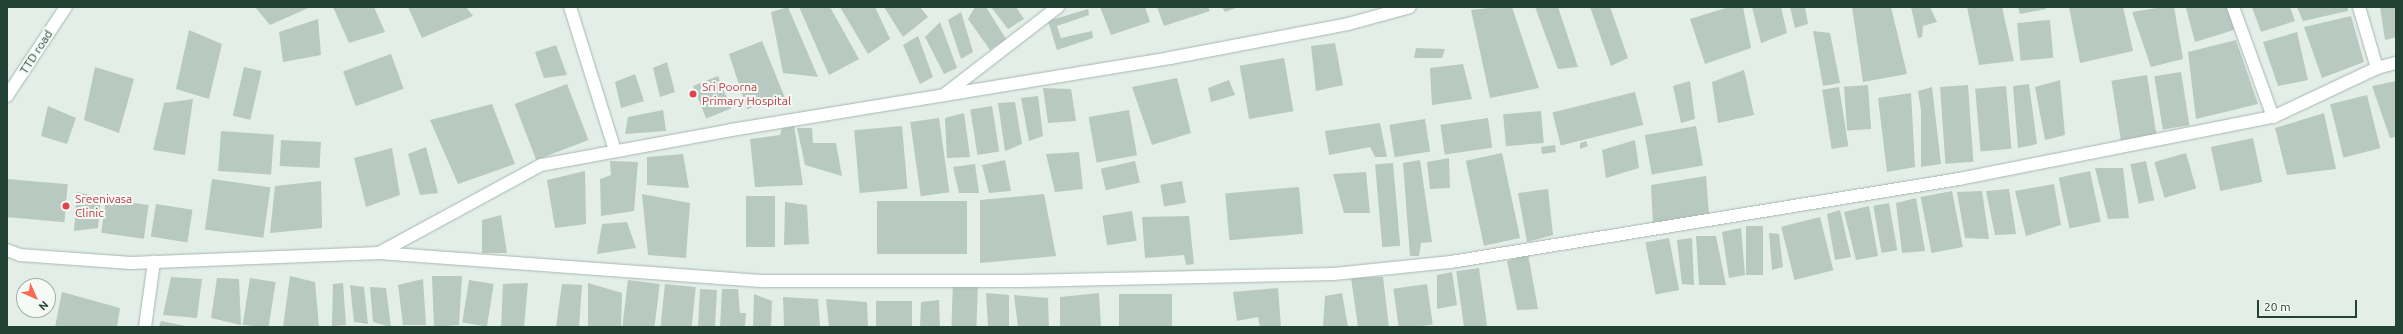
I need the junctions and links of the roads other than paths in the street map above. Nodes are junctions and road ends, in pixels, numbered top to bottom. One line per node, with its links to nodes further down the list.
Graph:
1 (66, 7): 10 (street, TTD road)
2 (570, 7): 12 (street)
3 (1058, 7): 9 (street)
4 (1410, 7): 9 (street)
5 (2233, 7): 11 (street)
6 (2359, 7): 8 (street)
7 (2396, 63): 8 (street)
8 (2378, 68): 11 (street)
9 (943, 95): 12 (street)
10 (7, 96)
11 (2273, 118): 14 (street)
12 (615, 152): 14 (street)
13 (7, 250): 15 (street)
14 (379, 253): 15 (street)
15 (154, 262): 16 (street)
16 (145, 327)

